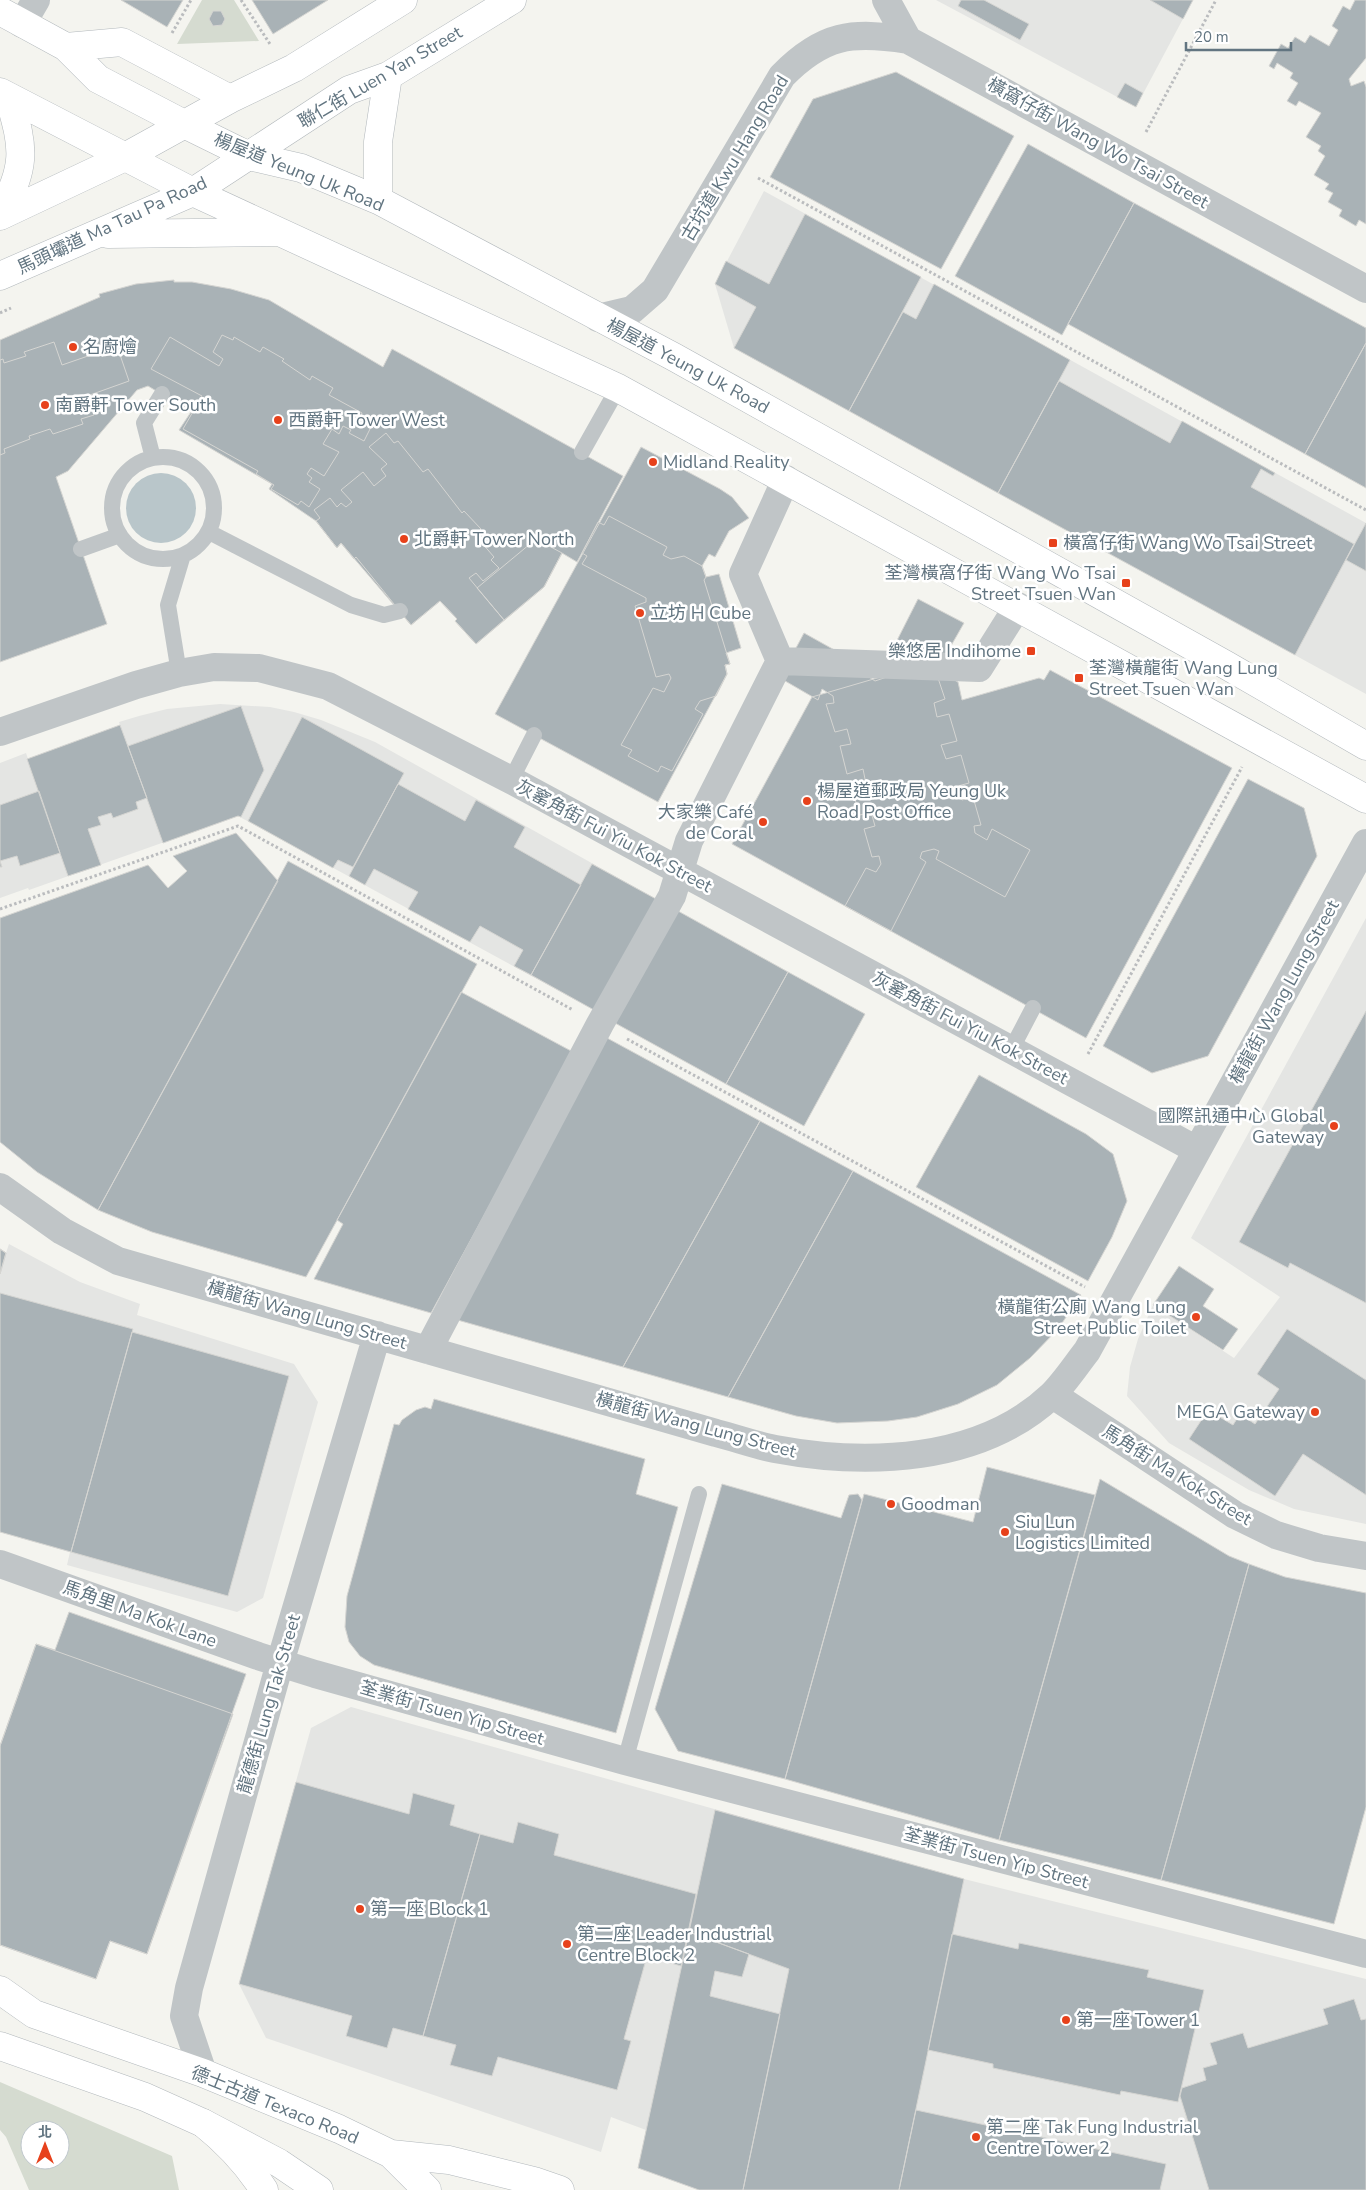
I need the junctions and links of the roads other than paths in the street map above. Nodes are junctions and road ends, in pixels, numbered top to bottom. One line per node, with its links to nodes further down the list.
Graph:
1 (36, 0): 5 (street)
2 (403, 0): 10 (main road)
3 (512, 0): 8 (main road, 聯仁街 Luen Yan Street)
4 (886, 0): 6 (street)
5 (11, 18): 7 (main road, 楊屋道 Yeung Uk Road)
6 (908, 40): 20 (street, 橫窩仔街 Wang Wo Tsai Street); 21 (street, 古坑道 Kwu Hang Road)
7 (66, 47): 10 (main road); 11 (main road, 楊屋道 Yeung Uk Road)
8 (388, 76): 12 (main road, 聯仁街 Luen Yan Street); 15 (main road)
9 (4, 94): 13 (main road); 16 (main road)
10 (230, 99): 11 (main road)
11 (186, 125): 12 (main road, 楊屋道 Yeung Uk Road); 13 (main road)
12 (249, 156): 14 (main road, 馬頭壩道 Ma Tau Pa Road); 15 (main road, 楊屋道 Yeung Uk Road)
13 (125, 157): 14 (main road); 16 (main road)
14 (193, 192): 17 (main road); 18 (main road, 馬頭壩道 Ma Tau Pa Road)
15 (378, 200): 21 (main road, 楊屋道 Yeung Uk Road)
16 (0, 216)
17 (279, 232): 18 (main road); 22 (main road)
18 (92, 234): 19 (main road, 馬頭壩道 Ma Tau Pa Road)
19 (0, 276)
20 (1366, 289)
21 (598, 318): 37 (main road, 楊屋道 Yeung Uk Road)
22 (618, 388): 24 (lane); 26 (main road)
23 (162, 394): 25 (lane)
24 (582, 452)
25 (153, 458): 27 (lane); 28 (lane)
26 (786, 479): 31 (main road); 33 (street)
27 (209, 532): 30 (lane); 32 (lane)
28 (120, 535): 29 (lane); 30 (lane)
29 (81, 549)
30 (183, 555): 34 (lane)
31 (1018, 606): 33 (street); 39 (main road)
32 (400, 611)
33 (780, 661): 41 (street)
34 (179, 673): 35 (street, 灰窰角街 Fui Yiu Kok Street); 38 (street, 灰窰角街 Fui Yiu Kok Street)
35 (0, 732)
36 (534, 735): 38 (lane)
37 (1366, 746)
38 (510, 780): 41 (street, 灰窰角街 Fui Yiu Kok Street)
39 (1366, 799)
40 (1366, 843): 44 (street, 橫龍街 Wang Lung Street)
41 (680, 871): 43 (street, 灰窰角街 Fui Yiu Kok Street); 47 (street)
42 (1033, 1008): 43 (lane)
43 (1011, 1050): 44 (street, 灰窰角街 Fui Yiu Kok Street)
44 (1197, 1150): 48 (street, 橫龍街 Wang Lung Street)
45 (0, 1187): 46 (street, 橫龍街 Wang Lung Street)
46 (376, 1335): 47 (street, 橫龍街 Wang Lung Street); 52 (street, 龍德街 Lung Tak Street)
47 (428, 1350): 48 (street, 橫龍街 Wang Lung Street)
48 (1052, 1394): 50 (street, 馬角街 Ma Kok Street)
49 (699, 1494): 53 (lane)
50 (1366, 1556)
51 (0, 1564): 52 (street, 馬角里 Ma Kok Lane)
52 (280, 1663): 53 (street, 荃業街 Tsuen Yip Street); 57 (street, 龍德街 Lung Tak Street)
53 (625, 1761): 54 (street, 荃業街 Tsuen Yip Street)
54 (1366, 1954)
55 (0, 1990): 57 (main road, 德士古道 Texaco Road)
56 (0, 2046): 58 (main road)
57 (203, 2074): 59 (main road, 德士古道 Texaco Road)
58 (203, 2123): 60 (main road); 61 (main road)
59 (391, 2154): 62 (main road); 63 (main road, 德士古道 Texaco Road)
60 (264, 2190)
61 (319, 2190)
62 (427, 2190)
63 (560, 2190)

